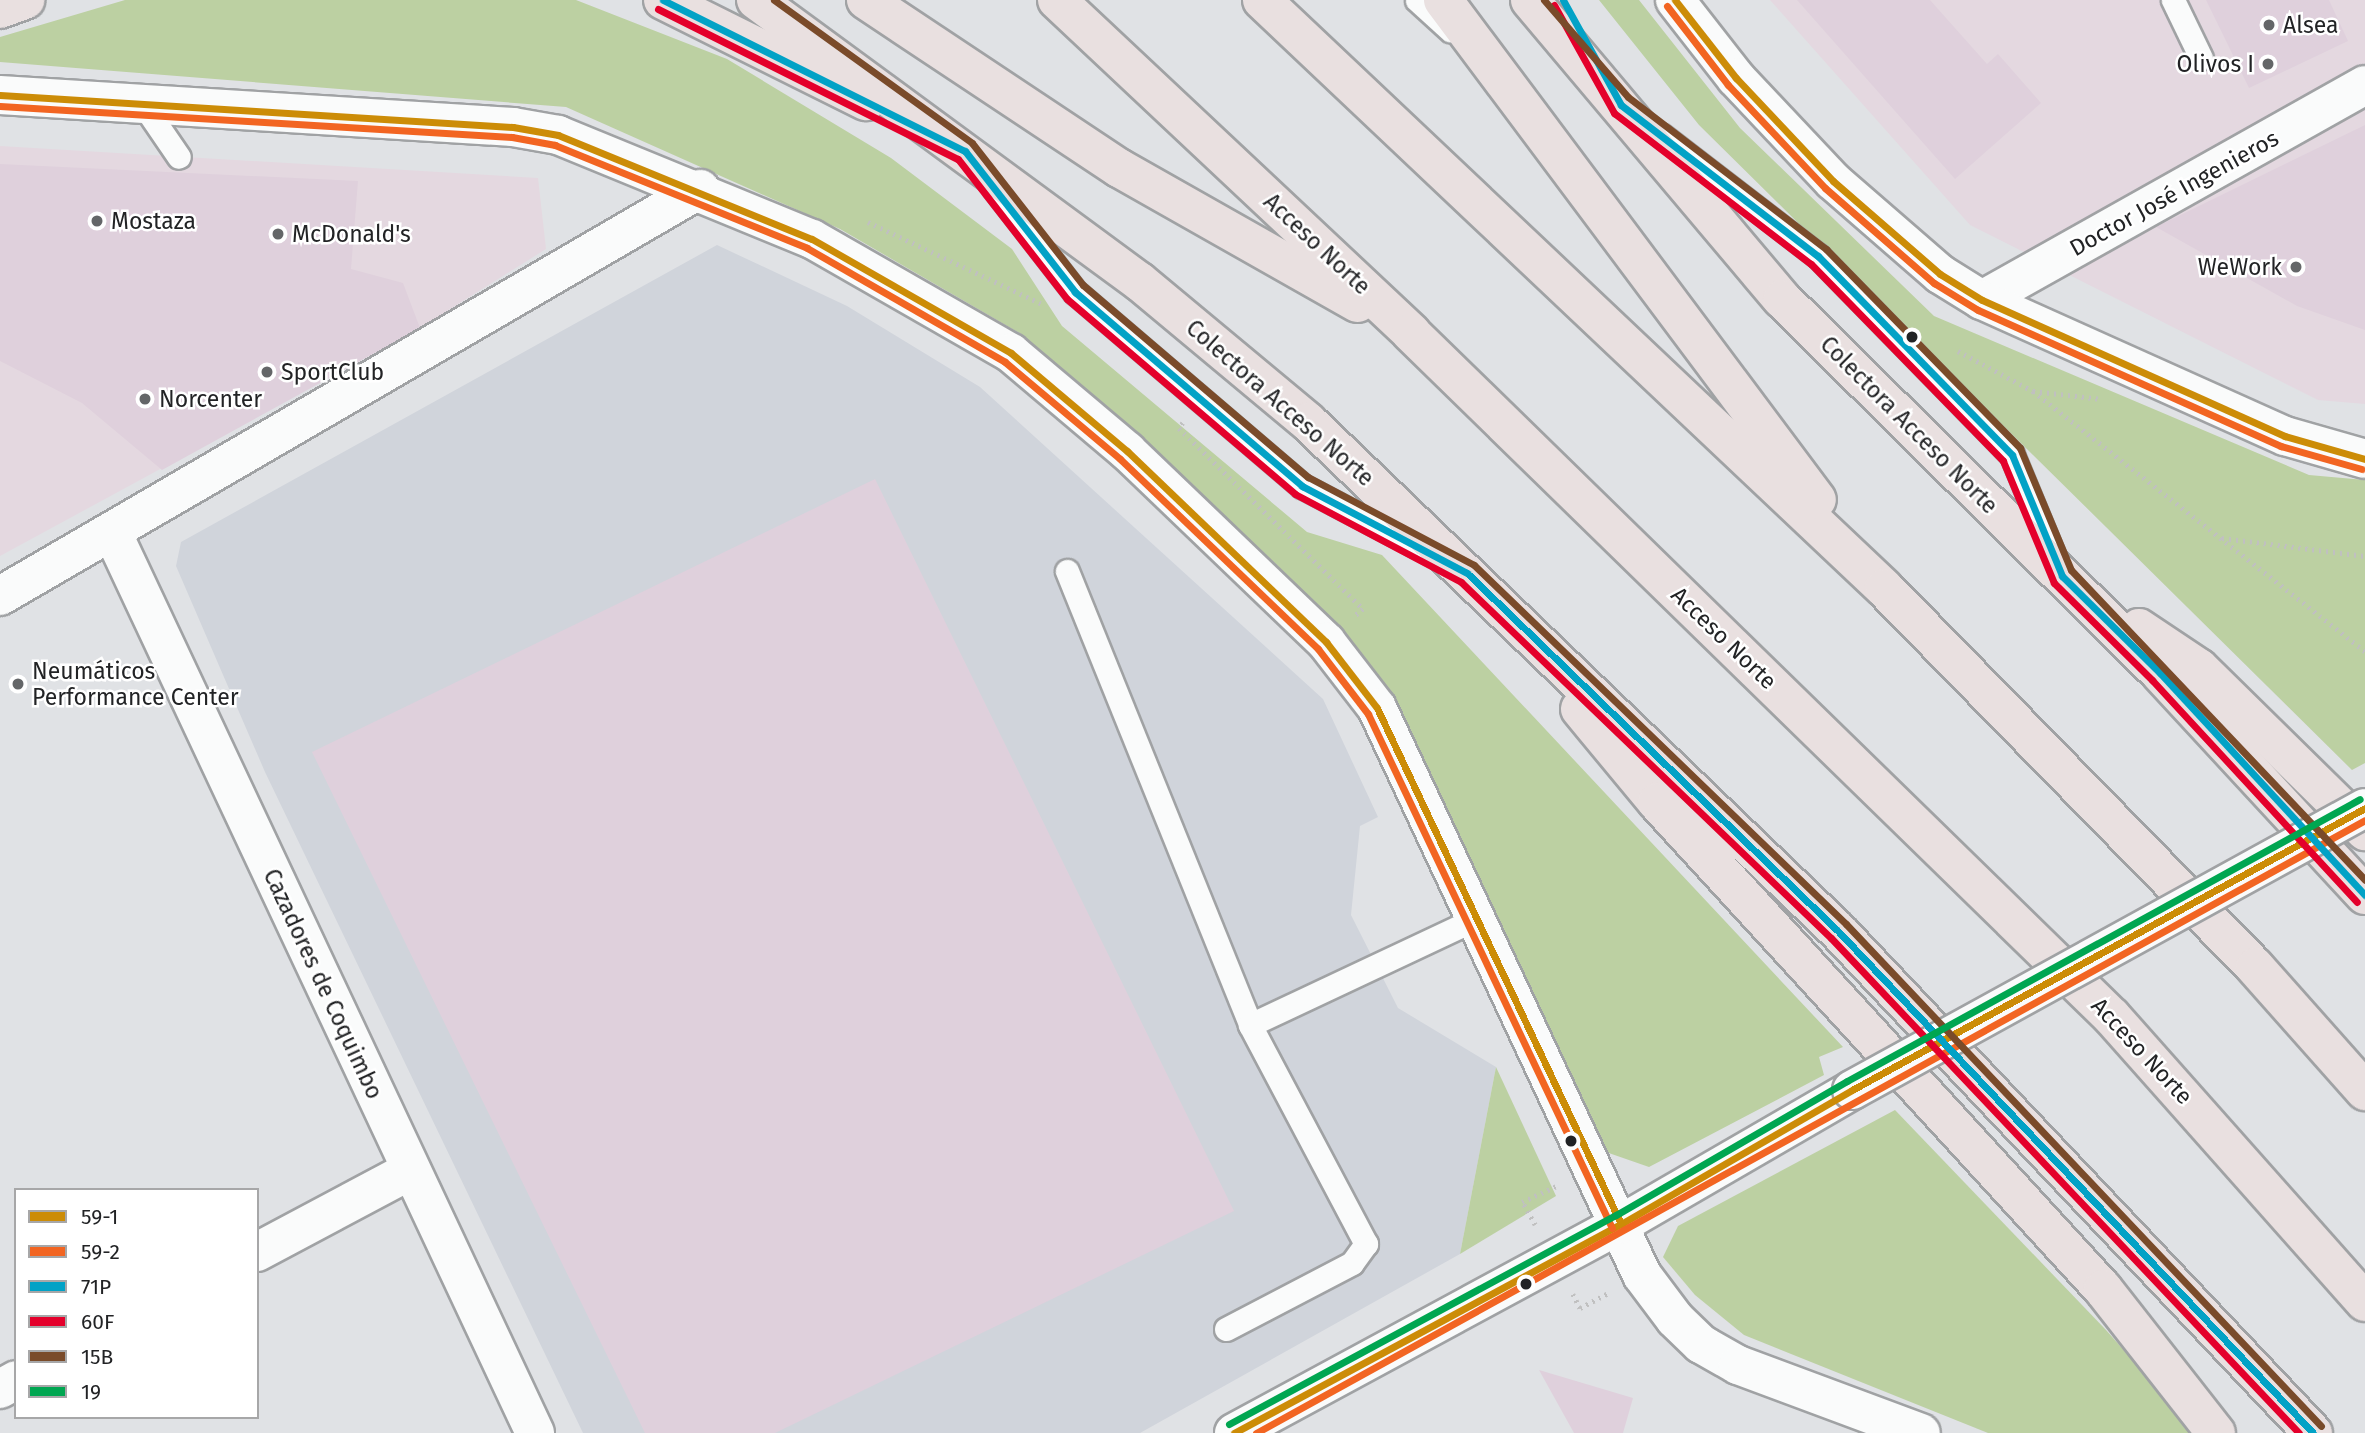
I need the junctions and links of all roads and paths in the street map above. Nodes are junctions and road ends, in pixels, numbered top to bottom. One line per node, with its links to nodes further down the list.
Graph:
1 (25, 0): 13 (highway)
2 (663, 0): 20 (highway)
3 (756, 0): 20 (highway, Colectora Acceso Norte)
4 (866, 0): 24 (highway)
5 (1057, 0): 24 (highway, Acceso Norte)
6 (1262, 0): 35 (highway)
7 (1417, 0): 15 (lane)
8 (1443, 0): 15 (highway)
9 (1530, 0): 19 (highway, Colectora Acceso Norte)
10 (1563, 0): 19 (highway)
11 (1675, 0): 23 (street)
12 (2173, 0): 14 (lane)
13 (0, 9)
14 (2201, 58)
15 (1486, 62): 35 (highway)
16 (2365, 85): 23 (street, Doctor José Ingenieros)
17 (0, 95): 18 (street)
18 (142, 103): 21 (lane); 22 (street)
19 (1621, 105): 25 (lane); 34 (highway, Colectora Acceso Norte)
20 (965, 150): 33 (highway, Colectora Acceso Norte); 33 (lane)
21 (179, 156)
22 (700, 189): 29 (street); 41 (street)
23 (1982, 300): 26 (street)
24 (1411, 333): 47 (highway, Acceso Norte)
25 (1904, 344): 27 (path); 34 (lane)
26 (2118, 363): 27 (path); 28 (street)
27 (2033, 391): 30 (path)
28 (2365, 459)
29 (113, 534): 36 (street); 44 (street, Cazadores de Coquimbo)
30 (2221, 538): 31 (path); 37 (path)
31 (2365, 556)
32 (1067, 571): 42 (lane)
33 (1467, 573): 52 (highway); 53 (highway, Colectora Acceso Norte)
34 (2062, 576): 39 (highway); 40 (highway, Colectora Acceso Norte)
35 (1884, 588): 43 (highway)
36 (0, 596)
37 (2365, 651)
38 (2365, 808): 45 (street, bridge)
39 (2365, 831)
40 (2365, 895)
41 (1475, 919): 42 (lane); 45 (street)
42 (1250, 1025): 48 (lane)
43 (2365, 1091)
44 (411, 1170): 46 (street); 49 (street, Cazadores de Coquimbo)
45 (1621, 1224): 50 (street); 51 (street)
46 (259, 1251)
47 (2365, 1302)
48 (1226, 1329)
49 (535, 1433)
50 (1234, 1433)
51 (1921, 1433)
52 (2216, 1433)
53 (2313, 1433)

